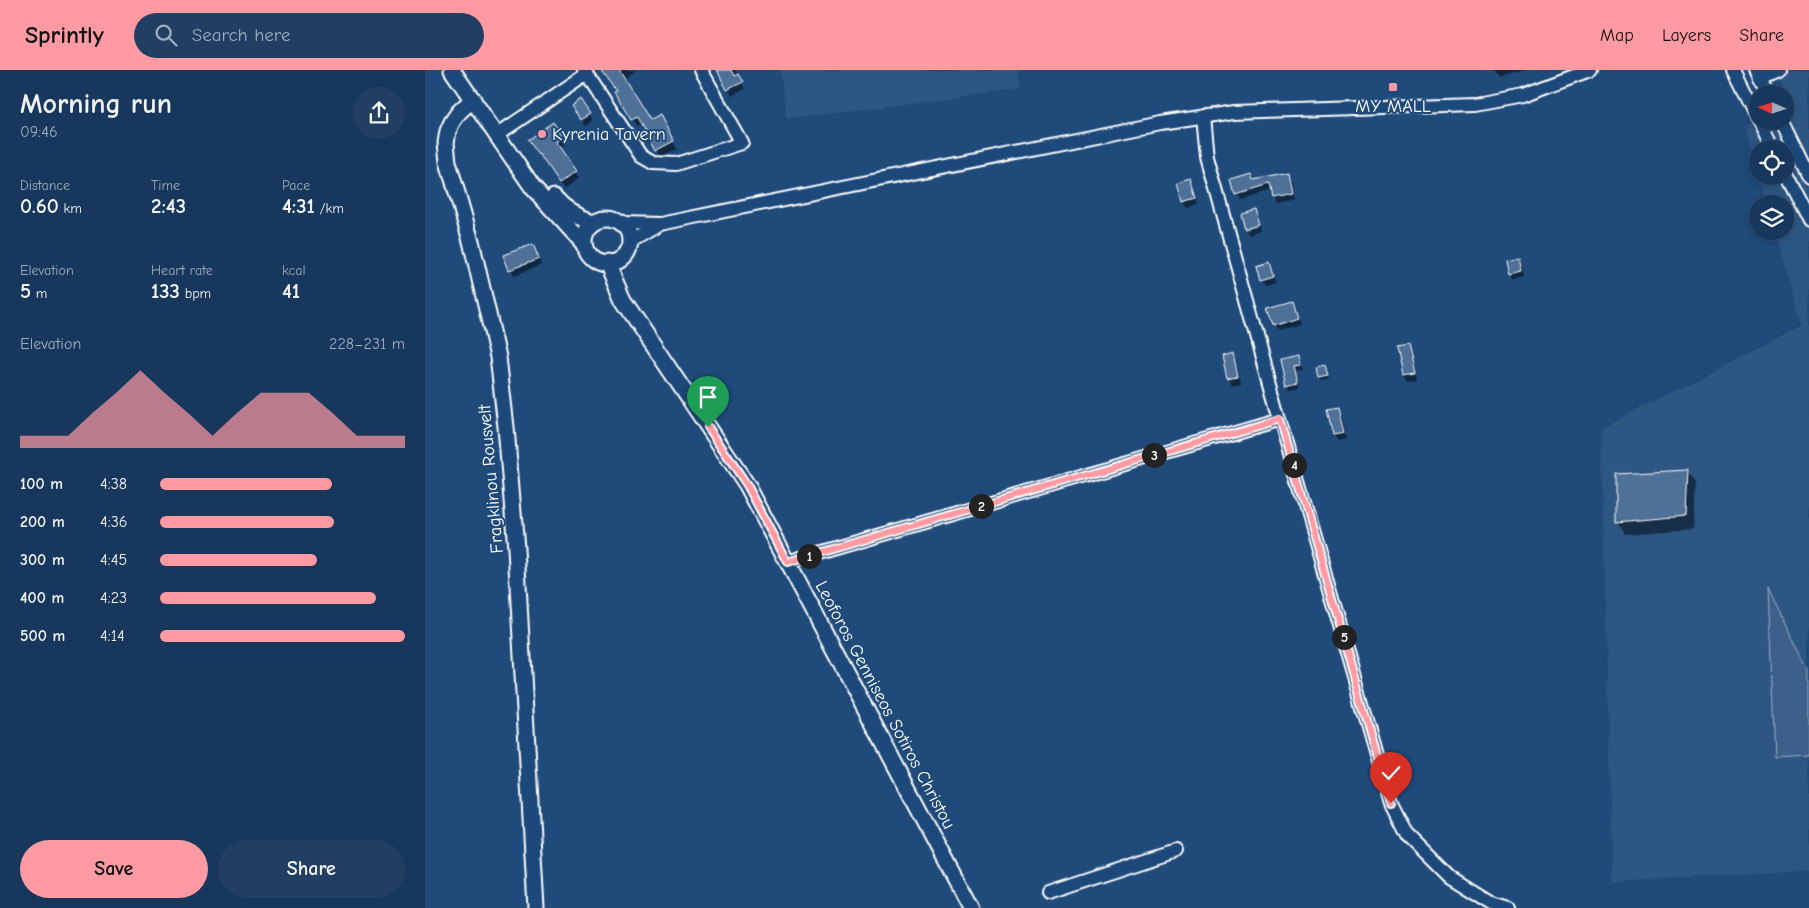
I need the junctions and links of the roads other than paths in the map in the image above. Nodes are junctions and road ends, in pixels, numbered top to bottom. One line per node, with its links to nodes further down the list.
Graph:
1 (452, 70): 8 (main road)
2 (701, 70): 6 (street)
3 (1590, 70): 10 (street)
4 (1733, 70): 9 (street)
5 (1778, 70): 7 (street)
6 (585, 72): 12 (street)
7 (1758, 74)
8 (473, 99): 12 (main road); 20 (main road); 26 (main road, Fragklinou Rousvelt)
9 (1749, 102)
10 (1203, 116): 18 (street); 22 (street)
11 (1786, 130): 13 (street)
12 (501, 132): 16 (main road)
13 (1809, 176)
14 (1791, 185): 15 (street)
15 (1809, 220)
16 (593, 222): 17 (main road); 20 (main road)
17 (622, 223): 18 (street); 19 (main road)
18 (660, 224): 19 (street)
19 (630, 242): 21 (main road)
20 (584, 244): 21 (main road)
21 (613, 262): 23 (main road, Leoforos Genniseos Sotiros Christou)
22 (1280, 419): 23 (street); 28 (street)
23 (788, 562): 27 (main road, Leoforos Genniseos Sotiros Christou)
24 (1176, 851): 25 (street)
25 (1048, 893)
26 (536, 908)
27 (971, 908)
28 (1508, 908)

